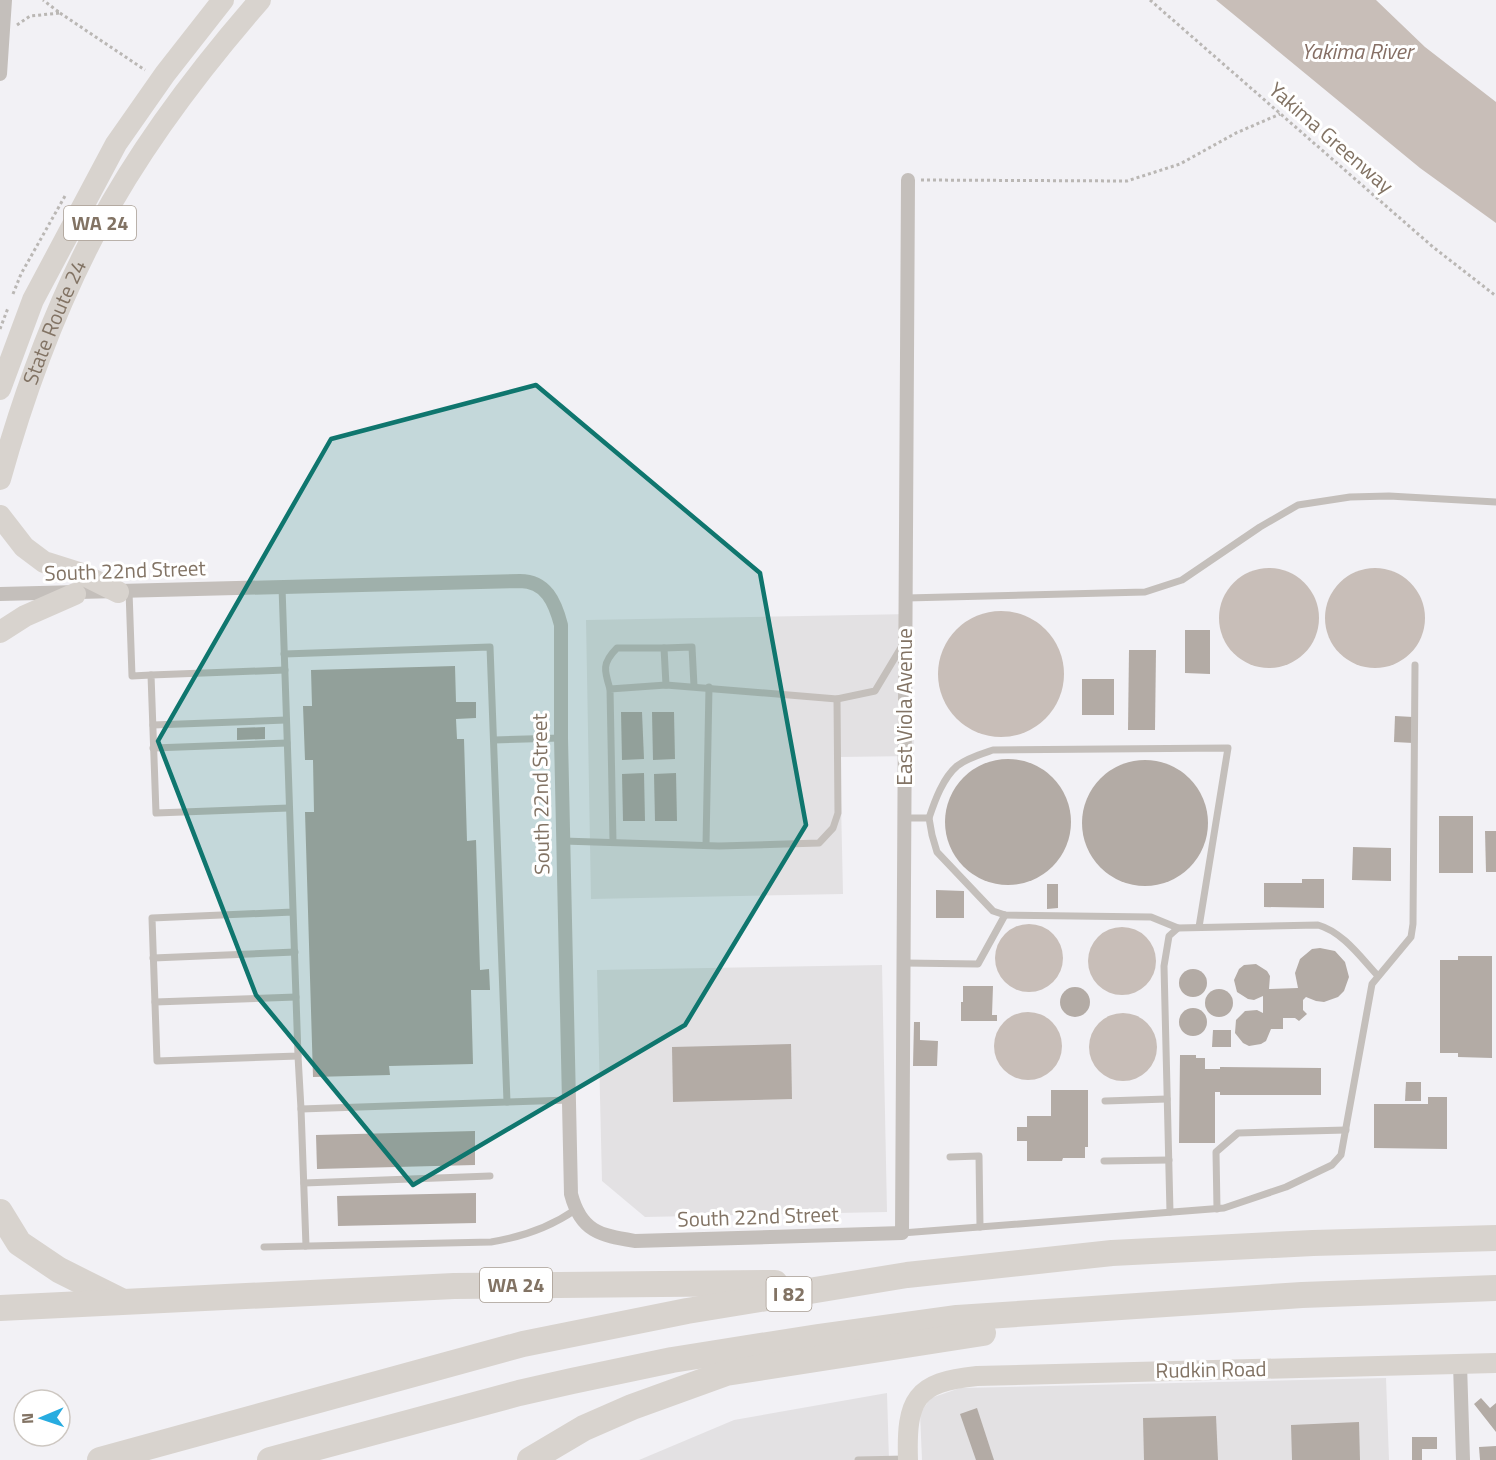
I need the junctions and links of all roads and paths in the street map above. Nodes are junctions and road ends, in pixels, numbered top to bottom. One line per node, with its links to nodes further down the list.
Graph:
1 (5, 0): 7 (street)
2 (43, 0): 6 (path)
3 (223, 0): 13 (main road, State Route 24 / WA 24)
4 (260, 0): 14 (main road, State Route 24 / WA 24)
5 (1150, 0): 10 (path, Yakima Greenway)
6 (60, 13): 7 (path); 8 (path)
7 (3, 34): 9 (street)
8 (146, 70)
9 (0, 74)
10 (1280, 114): 11 (path); 12 (path, Yakima Greenway)
11 (908, 180): 21 (street, East Viola Avenue)
12 (1496, 296)
13 (0, 389)
14 (0, 479)
15 (1496, 502): 21 (lane)
16 (0, 516): 18 (main road)
17 (282, 587): 18 (street, South 22nd Street); 25 (lane); 36 (street, South 22nd Street)
18 (124, 592): 20 (street, South 22nd Street); 28 (lane)
19 (0, 594): 20 (street, South 22nd Street)
20 (75, 594): 22 (main road)
21 (906, 598): 23 (street, East Viola Avenue)
22 (0, 632)
23 (904, 642): 33 (lane); 41 (street, East Viola Avenue)
24 (664, 648): 29 (lane); 30 (lane); 32 (lane)
25 (284, 654): 27 (lane); 37 (lane)
26 (1415, 664): 53 (lane)
27 (285, 670): 28 (lane); 34 (lane)
28 (151, 675): 35 (lane)
29 (666, 685): 30 (lane); 32 (lane)
30 (694, 686): 31 (lane)
31 (709, 687): 33 (lane); 45 (lane)
32 (610, 689): 44 (lane)
33 (837, 699): 45 (lane)
34 (286, 720): 35 (lane); 38 (lane)
35 (153, 725): 39 (lane)
36 (561, 738): 37 (lane); 43 (street, South 22nd Street)
37 (494, 740): 60 (lane)
38 (287, 743): 39 (lane); 40 (lane)
39 (153, 748): 40 (lane)
40 (290, 808): 46 (lane)
41 (904, 818): 42 (lane); 52 (street, East Viola Avenue)
42 (929, 818): 47 (lane); 48 (lane)
43 (563, 840): 44 (lane); 58 (street, South 22nd Street)
44 (613, 842): 45 (lane)
45 (706, 846)
46 (293, 912): 50 (lane); 51 (lane)
47 (1005, 915): 49 (lane); 52 (lane)
48 (1199, 927): 49 (lane); 53 (lane)
49 (1178, 928): 57 (lane)
50 (295, 952): 51 (lane); 54 (lane)
51 (153, 958): 55 (lane)
52 (904, 963): 73 (street, East Viola Avenue)
53 (1378, 976): 62 (lane)
54 (296, 997): 55 (lane); 56 (lane)
55 (155, 1002): 56 (lane)
56 (298, 1056): 61 (lane)
57 (1167, 1098): 59 (lane); 65 (lane)
58 (569, 1100): 60 (lane); 69 (street, South 22nd Street)
59 (1105, 1101)
60 (507, 1102): 61 (lane)
61 (301, 1110): 67 (lane)
62 (1346, 1130): 68 (lane); 68 (lane)
63 (950, 1157): 72 (lane)
64 (1104, 1161): 65 (lane)
65 (1169, 1161): 71 (lane)
66 (490, 1176): 67 (lane)
67 (304, 1183): 75 (lane)
68 (1217, 1209): 71 (lane)
69 (575, 1210): 73 (street, South 22nd Street); 75 (lane)
70 (0, 1212): 80 (highway, WA 24)
71 (1170, 1212): 72 (lane)
72 (980, 1227): 73 (lane)
73 (902, 1233)
74 (1496, 1238): 77 (highway, I 82)
75 (306, 1246): 76 (lane)
76 (264, 1247)
77 (907, 1275): 80 (highway, WA 24); 85 (highway, I 82)
78 (1496, 1288): 79 (highway, I 82)
79 (1302, 1295): 86 (highway, I 82); 87 (highway)
80 (124, 1303): 81 (highway)
81 (0, 1308)
82 (1496, 1363): 83 (street, Rudkin Road)
83 (1460, 1364): 84 (street, Rudkin Road); 90 (street)
84 (908, 1459): 89 (lane)
85 (100, 1460)
86 (270, 1460)
87 (530, 1460)
88 (858, 1460): 89 (lane)
89 (867, 1460)
90 (1463, 1460)

